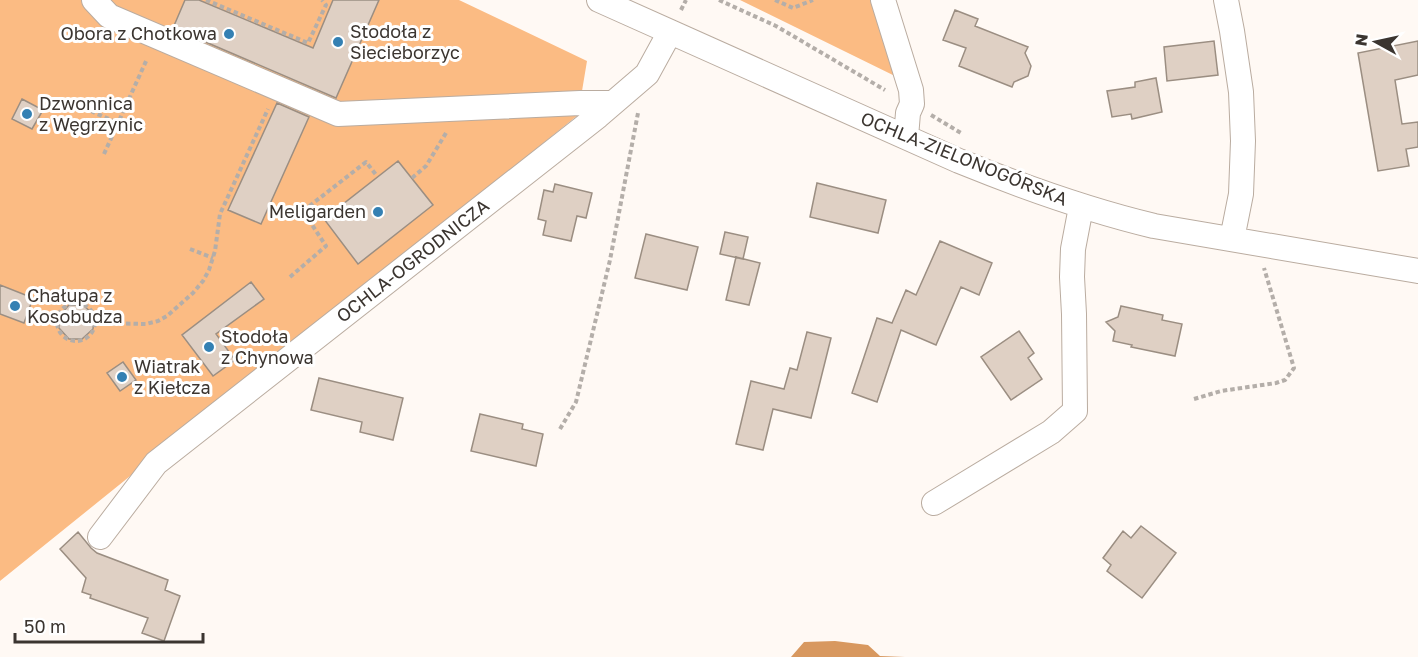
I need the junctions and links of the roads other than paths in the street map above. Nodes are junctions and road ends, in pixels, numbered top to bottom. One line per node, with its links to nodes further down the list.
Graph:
1 (94, 0): 6 (street)
2 (599, 0): 5 (street, OCHLA-ZIELONOGÓRSKA)
3 (883, 0): 7 (street)
4 (1226, 0): 9 (street)
5 (670, 32): 6 (street, OCHLA-OGRODNICZA); 7 (street, OCHLA-ZIELONOGÓRSKA)
6 (613, 103): 12 (street, OCHLA-OGRODNICZA)
7 (906, 136): 8 (street, OCHLA-ZIELONOGÓRSKA)
8 (1081, 207): 9 (street, OCHLA-ZIELONOGÓRSKA); 11 (street)
9 (1242, 241): 10 (street, OCHLA-ZIELONOGÓRSKA)
10 (1418, 271)
11 (934, 503)
12 (100, 537)

